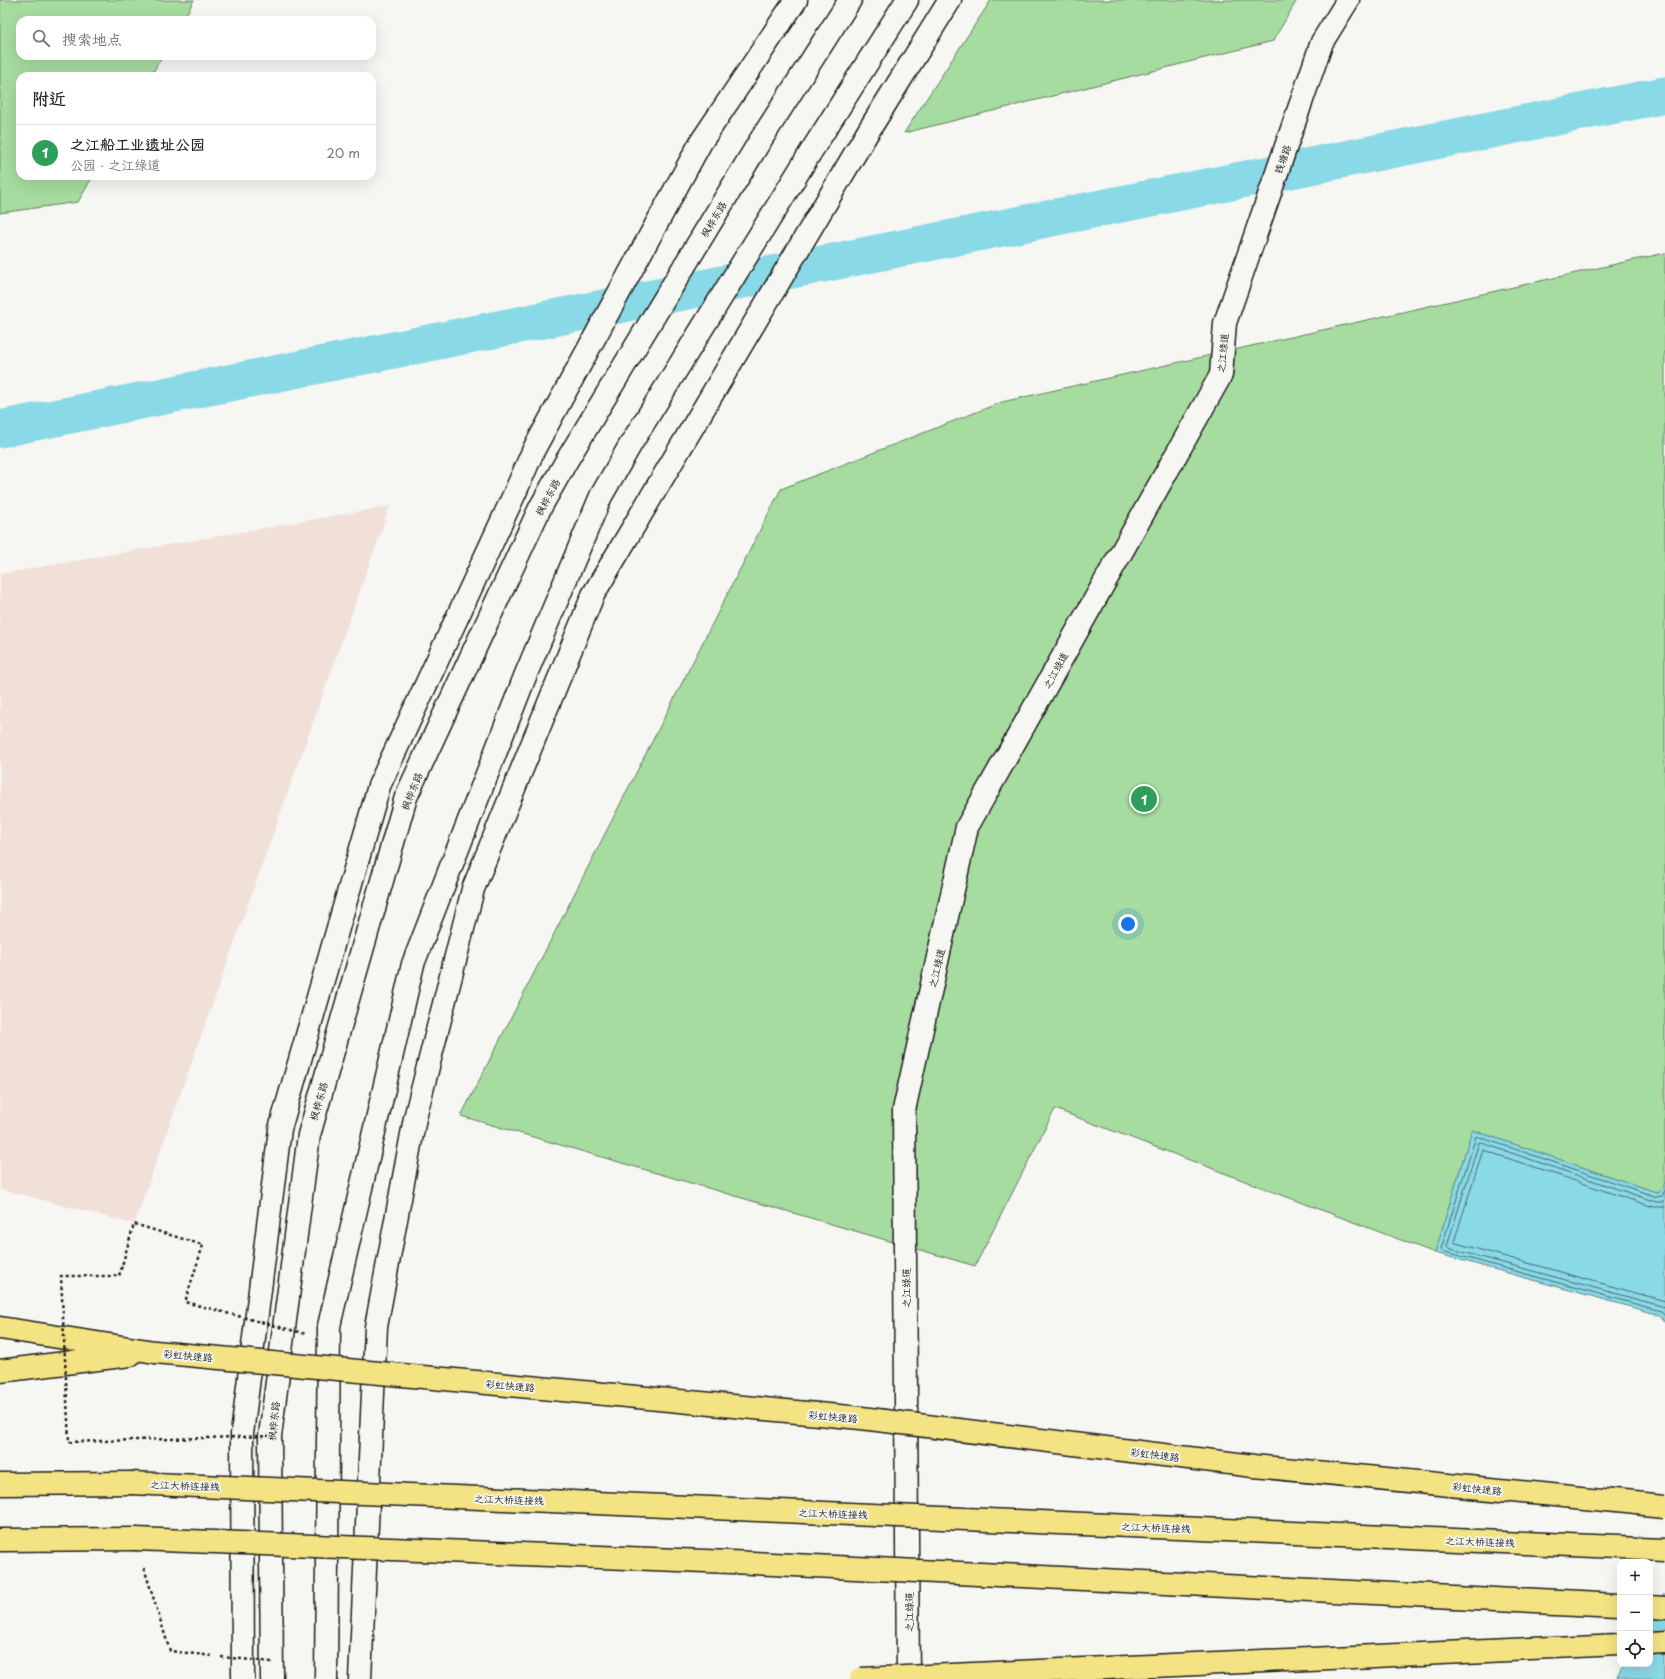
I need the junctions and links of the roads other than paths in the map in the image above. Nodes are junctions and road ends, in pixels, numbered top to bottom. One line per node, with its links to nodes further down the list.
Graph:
1 (796, 0): 21 (main road)
2 (850, 0): 20 (main road, 枫桦东路)
3 (908, 0): 22 (main road)
4 (950, 0): 23 (main road)
5 (1348, 0): 6 (main road, 钱塘路)
6 (1225, 323): 25 (main road, 之江绿道)
7 (0, 1328): 8 (highway)
8 (155, 1352): 9 (highway, 彩虹快速路); 11 (highway, 彩虹快速路, bridge)
9 (0, 1371)
10 (0, 1484): 13 (highway, 之江大桥连接线, bridge)
11 (1665, 1506)
12 (0, 1540): 14 (highway, bridge)
13 (1665, 1549)
14 (1617, 1606)
15 (1653, 1607): 16 (highway)
16 (1665, 1608)
17 (1665, 1643): 18 (highway)
18 (1653, 1644)
19 (1617, 1645): 24 (highway, bridge)
20 (272, 1670)
21 (243, 1679)
22 (326, 1679)
23 (360, 1679)
24 (861, 1679)
25 (908, 1679)

